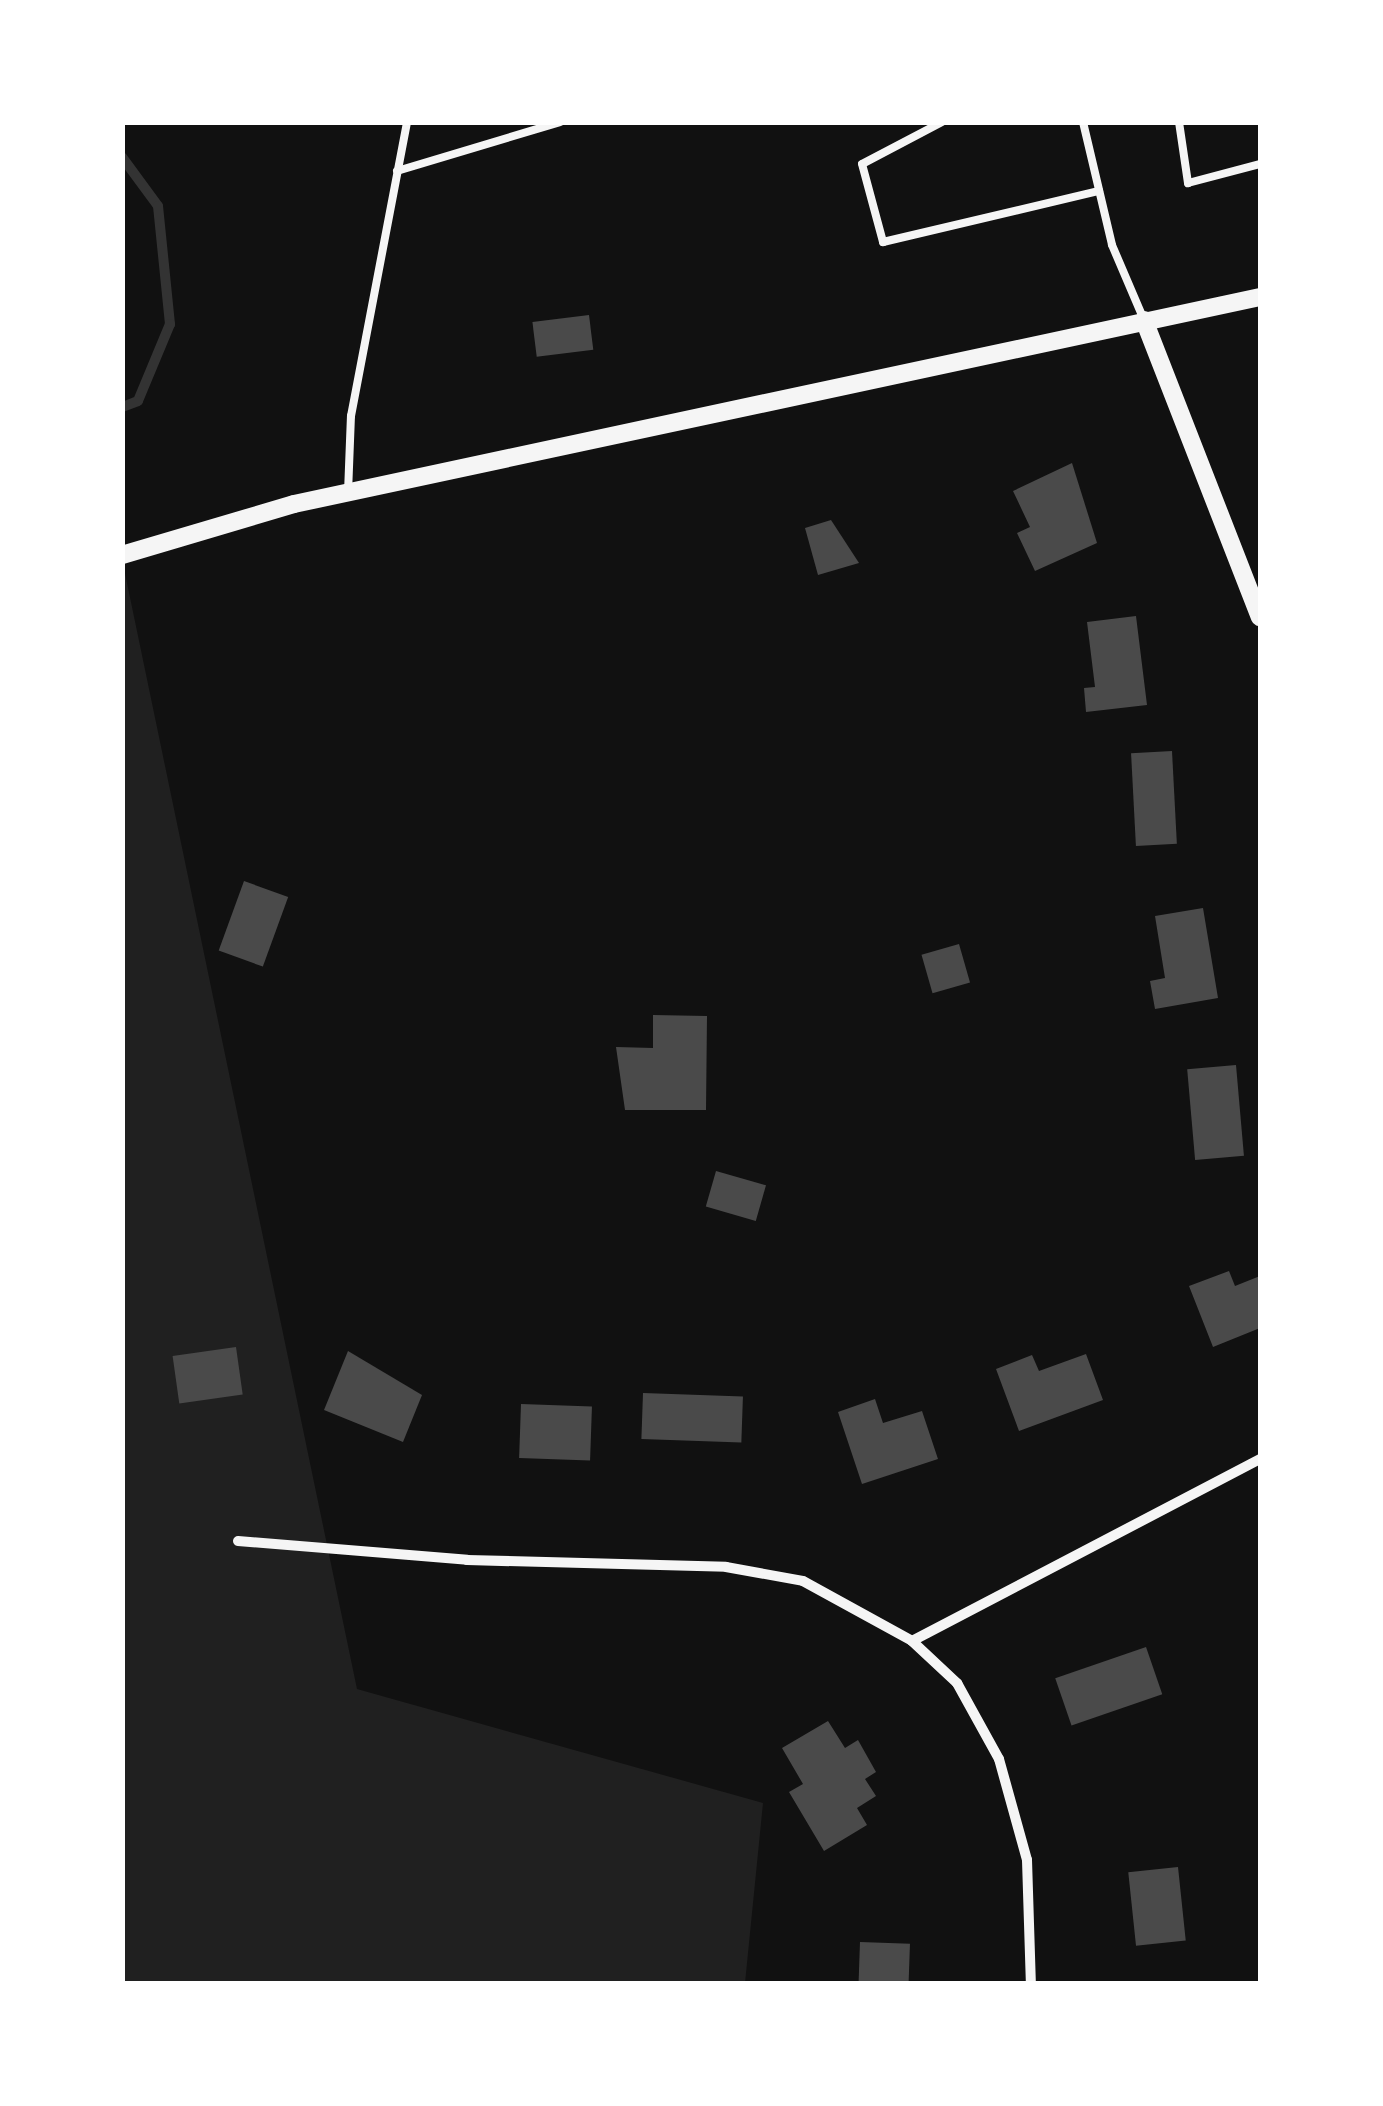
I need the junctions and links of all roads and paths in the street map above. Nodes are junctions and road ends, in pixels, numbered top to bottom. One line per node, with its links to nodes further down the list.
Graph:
1 (406, 122): 7 (lane)
2 (560, 122): 7 (lane)
3 (942, 122): 8 (lane)
4 (1083, 122): 8 (lane)
5 (1179, 122): 6 (lane)
6 (1260, 164)
7 (397, 172): 11 (lane)
8 (1099, 191): 10 (lane)
9 (1260, 297): 10 (street)
10 (1144, 320): 11 (street); 13 (street)
11 (348, 492): 12 (street)
12 (122, 555)
13 (1260, 617)
14 (1260, 1459): 16 (street)
15 (238, 1542): 16 (street)
16 (912, 1641): 17 (street)
17 (1031, 1984)

